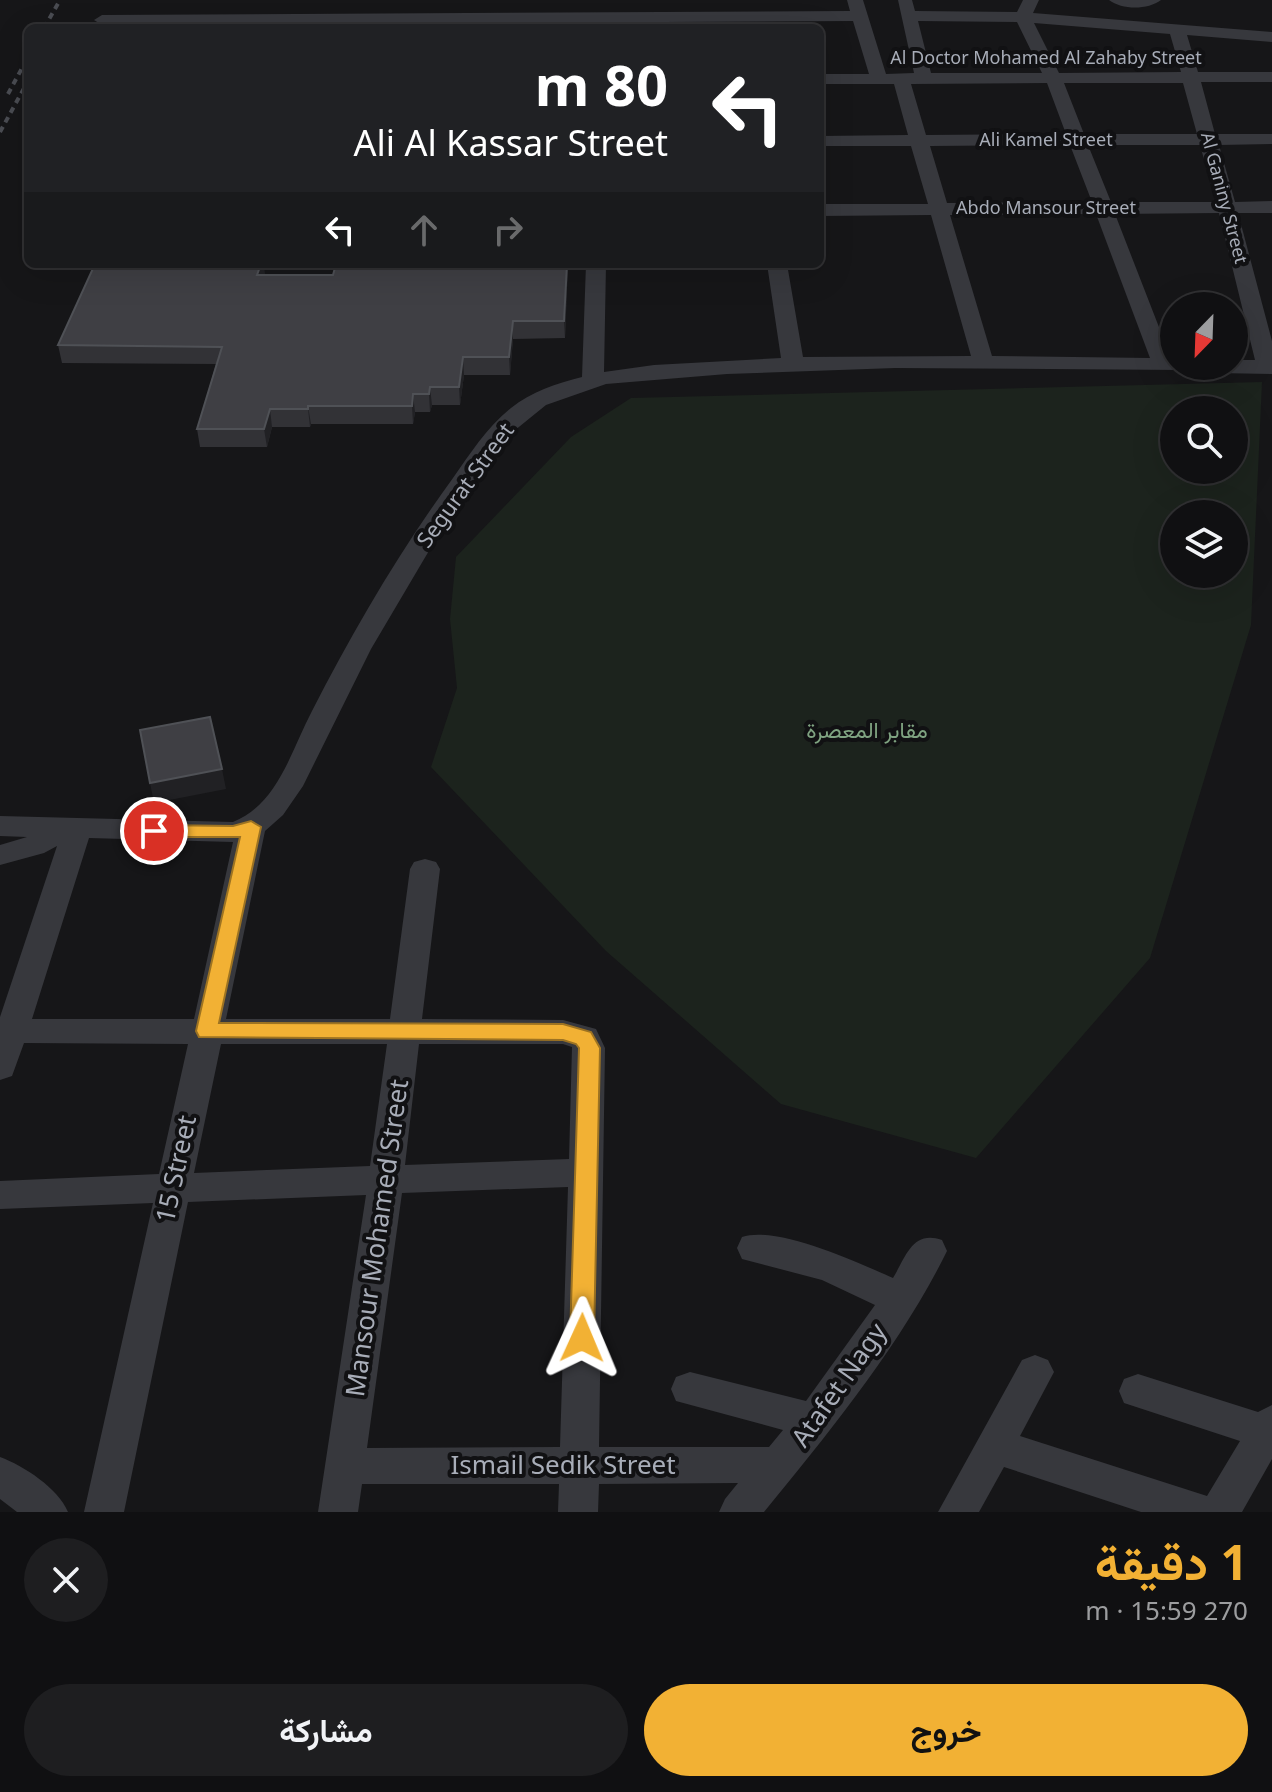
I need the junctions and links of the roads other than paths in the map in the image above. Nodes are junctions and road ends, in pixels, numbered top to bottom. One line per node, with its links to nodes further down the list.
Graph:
1 (112, 0): 13 (street)
2 (273, 0): 14 (street)
3 (424, 0): 11 (street)
4 (600, 0): 12 (street)
5 (1117, 0): 6 (street)
6 (1153, 0)
7 (1027, 9): 8 (street); 15 (street); 24 (street)
8 (908, 12): 10 (street); 23 (street)
9 (743, 15): 10 (street); 12 (street)
10 (867, 15): 21 (street)
11 (419, 23): 12 (street); 14 (street)
12 (600, 23)
13 (100, 24): 14 (street)
14 (264, 24)
15 (1177, 29): 16 (street); 19 (street, Al Ganiny Street)
16 (1272, 37)
17 (1259, 59): 18 (street)
18 (1269, 77): 19 (street, Al Doctor Mohamed Al Zahaby Street)
19 (1191, 78): 24 (street, Al Doctor Mohamed Al Zahaby Street); 25 (street, Al Ganiny Street)
20 (824, 79): 21 (street, Al Doctor Mohamed Al Zahaby Street)
21 (879, 79): 22 (street, Al Doctor Mohamed Al Zahaby Street)
22 (901, 79): 23 (street, Al Doctor Mohamed Al Zahaby Street); 29 (street)
23 (924, 79): 24 (street, Al Doctor Mohamed Al Zahaby Street)
24 (1054, 79): 27 (street)
25 (1208, 139): 26 (street, Ali Kamel Street); 27 (street, Ali Kamel Street); 30 (street, Al Ganiny Street)
26 (1272, 139)
27 (1077, 140): 29 (street, Ali Kamel Street); 32 (street)
28 (824, 141): 29 (street, Ali Kamel Street)
29 (919, 141): 33 (street)
30 (1227, 207): 31 (street, Abdo Mansour Street); 32 (street, Abdo Mansour Street); 42 (street, Al Ganiny Street)
31 (1272, 207)
32 (1103, 208): 33 (street, Abdo Mansour Street); 37 (street)
33 (939, 209): 34 (street, Abdo Mansour Street); 38 (street)
34 (824, 210)
35 (596, 268): 43 (street)
36 (778, 268): 39 (street)
37 (1160, 344)
38 (983, 361): 39 (street, Segurat Street); 40 (street, Segurat Street)
39 (793, 363): 43 (street, Segurat Street)
40 (1160, 365)
41 (1248, 367): 42 (street)
42 (1270, 367)
43 (593, 380): 45 (street, Segurat Street)
44 (0, 826): 46 (street)
45 (251, 827): 46 (street); 50 (street, 15 Street)
46 (71, 829): 47 (street); 49 (street)
47 (0, 855)
48 (425, 869): 51 (street, Mansour Mohamed Street)
49 (6, 1031): 50 (street); 52 (street)
50 (207, 1031): 51 (street); 55 (street, 15 Street)
51 (405, 1032): 53 (street); 54 (street, Mansour Mohamed Street)
52 (0, 1067)
53 (586, 1172): 54 (street); 66 (street)
54 (386, 1180): 55 (street); 68 (street, Mansour Mohamed Street)
55 (172, 1188): 56 (street); 71 (street, 15 Street)
56 (0, 1195)
57 (755, 1248): 59 (street)
58 (929, 1251): 59 (street, Atafet Nagy)
59 (900, 1299): 63 (street, Atafet Nagy)
60 (1035, 1372): 65 (street)
61 (690, 1389): 63 (street)
62 (1138, 1391): 64 (street)
63 (815, 1421): 67 (street, Atafet Nagy)
64 (1269, 1428): 77 (street)
65 (994, 1446): 75 (street); 76 (street)
66 (579, 1465): 67 (street, Ismail Sedik Street); 68 (street, Ismail Sedik Street); 73 (street)
67 (781, 1465): 74 (street, Atafet Nagy)
68 (345, 1466): 72 (street, Mansour Mohamed Street)
69 (0, 1475): 70 (street)
70 (48, 1512)
71 (104, 1512)
72 (338, 1512)
73 (578, 1512)
74 (739, 1512)
75 (958, 1512)
76 (1199, 1512)
77 (1220, 1512)

